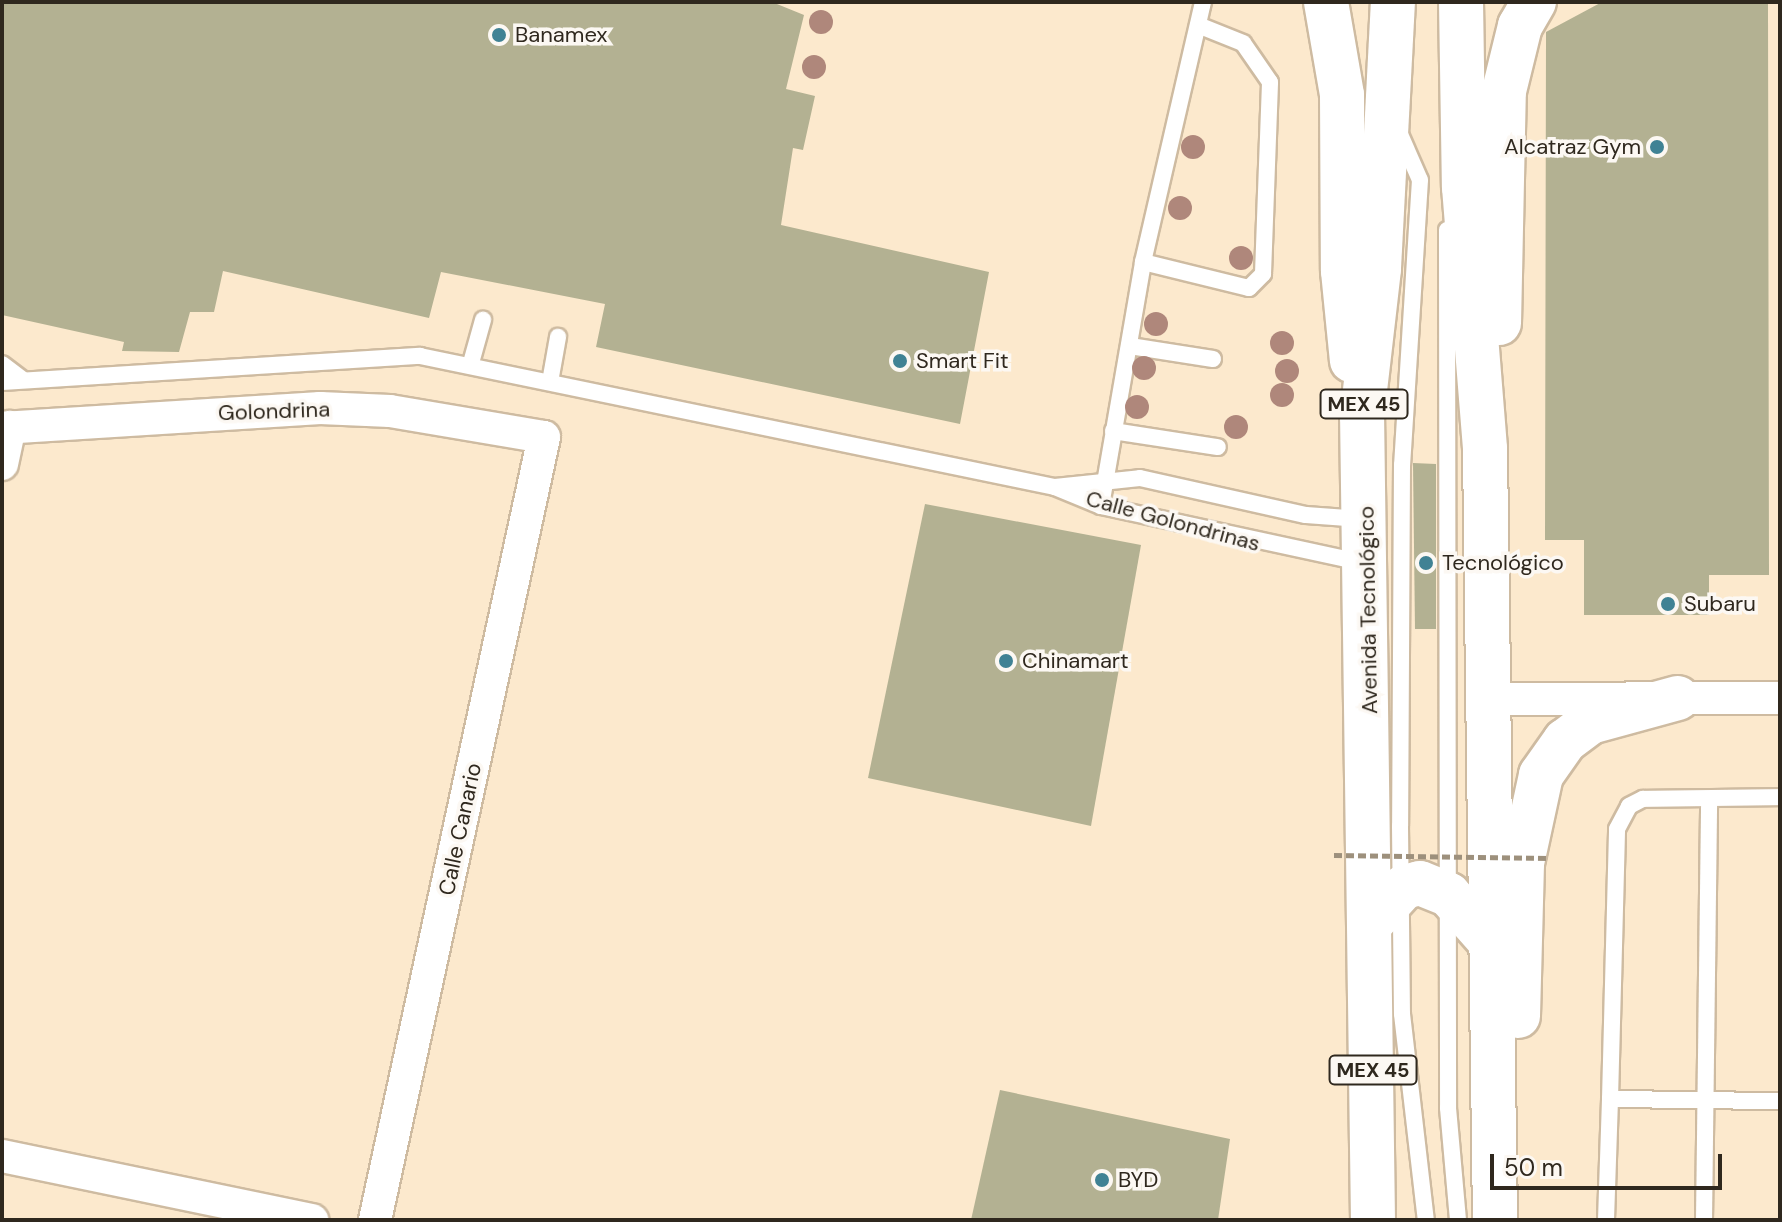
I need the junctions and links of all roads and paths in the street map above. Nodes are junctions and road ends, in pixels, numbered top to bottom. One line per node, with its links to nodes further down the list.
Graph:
1 (1203, 2): 6 (lane)
2 (1326, 2): 19 (main road)
3 (1393, 2): 7 (main road, Avenida Tecnológico / MEX 45)
4 (1461, 2): 8 (main road)
5 (1534, 2): 24 (main road)
6 (1198, 25): 9 (lane); 9 (lane)
7 (1389, 108): 19 (main road, Avenida Tecnológico / MEX 45); 38 (lane)
8 (1463, 129): 24 (main road); 39 (lane)
9 (1143, 262): 12 (lane)
10 (483, 320): 14 (lane)
11 (558, 337): 18 (lane)
12 (1130, 346): 13 (lane); 21 (lane)
13 (1213, 359)
14 (471, 363): 16 (lane); 18 (lane)
15 (2, 364): 16 (lane)
16 (23, 380): 17 (lane)
17 (2, 382)
18 (550, 382): 27 (lane)
19 (1362, 416): 29 (main road, Avenida Tecnológico / MEX 45)
20 (6, 427): 22 (street, Golondrina); 25 (street)
21 (1113, 431): 23 (lane); 26 (lane)
22 (544, 437): 48 (street, Calle Canario)
23 (1218, 447)
24 (1485, 449): 33 (main road)
25 (2, 464)
26 (1108, 476): 27 (lane, Calle Golondrinas); 28 (lane); 29 (lane, Calle Golondrinas)
27 (1055, 487): 28 (lane, Calle Golondrinas)
28 (1101, 506): 30 (lane, Calle Golondrinas)
29 (1366, 519): 30 (main road, Avenida Tecnológico / MEX 45)
30 (1367, 562): 40 (main road, Avenida Tecnológico / MEX 45)
31 (1678, 698): 32 (street); 33 (street); 46 (main road)
32 (1780, 698)
33 (1486, 699): 41 (main road)
34 (1780, 797): 35 (lane)
35 (1709, 799): 42 (lane); 43 (lane)
36 (1334, 855): 37 (path, bridge)
37 (1550, 858)
38 (1404, 887): 39 (main road); 40 (main road); 50 (lane)
39 (1449, 895): 41 (main road); 51 (lane)
40 (1373, 921): 49 (main road, Avenida Tecnológico / MEX 45)
41 (1488, 939): 46 (main road)
42 (1610, 1099): 43 (lane); 52 (lane)
43 (1706, 1099): 44 (lane); 53 (lane)
44 (1780, 1101)
45 (2, 1156): 47 (street)
46 (1495, 1200)
47 (312, 1220)
48 (375, 1220)
49 (1373, 1220)
50 (1426, 1220)
51 (1458, 1220)
52 (1606, 1220)
53 (1704, 1220)

